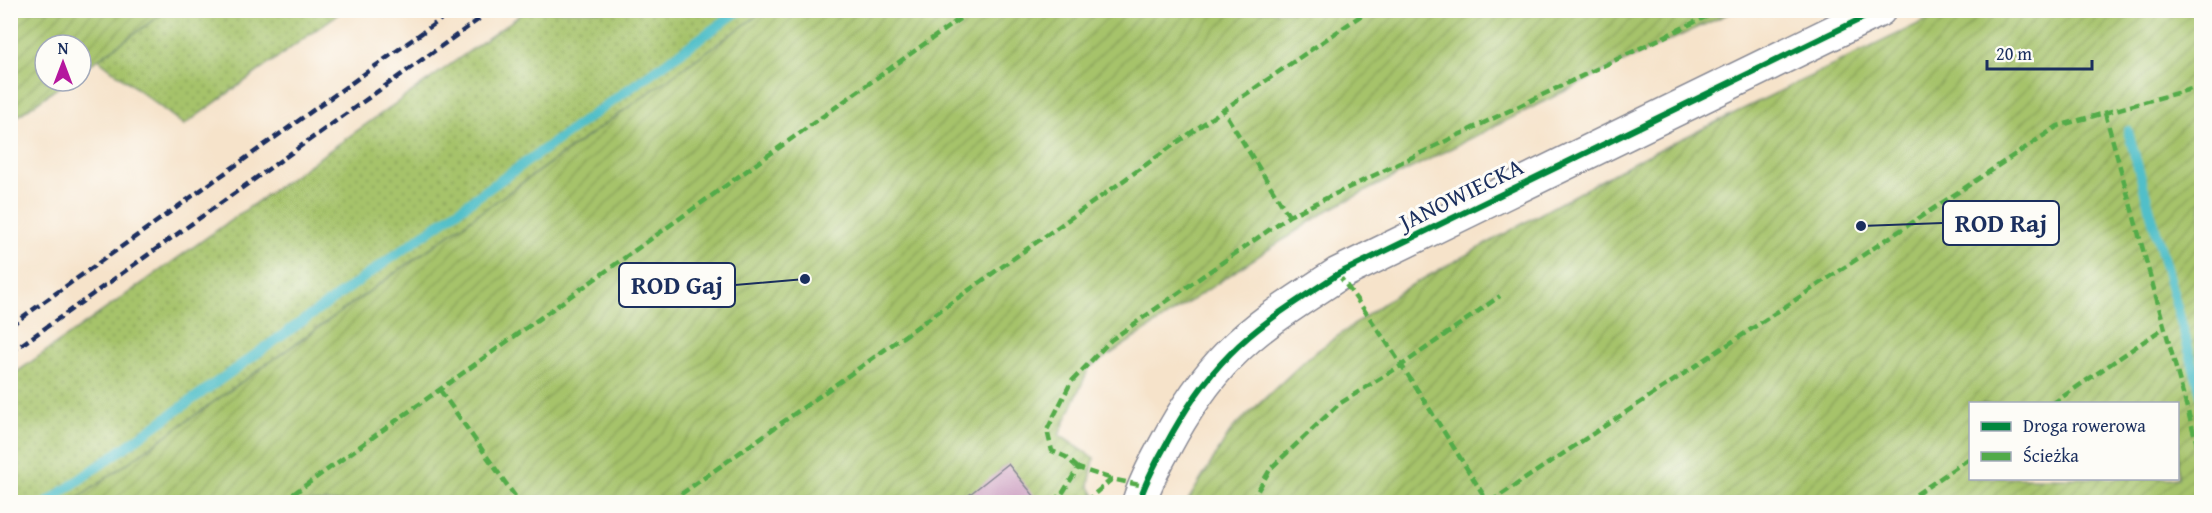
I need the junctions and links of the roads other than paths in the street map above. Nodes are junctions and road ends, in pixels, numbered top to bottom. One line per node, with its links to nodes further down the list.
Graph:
1 (1879, 10): 2 (street, JANOWIECKA)
2 (1139, 502)

